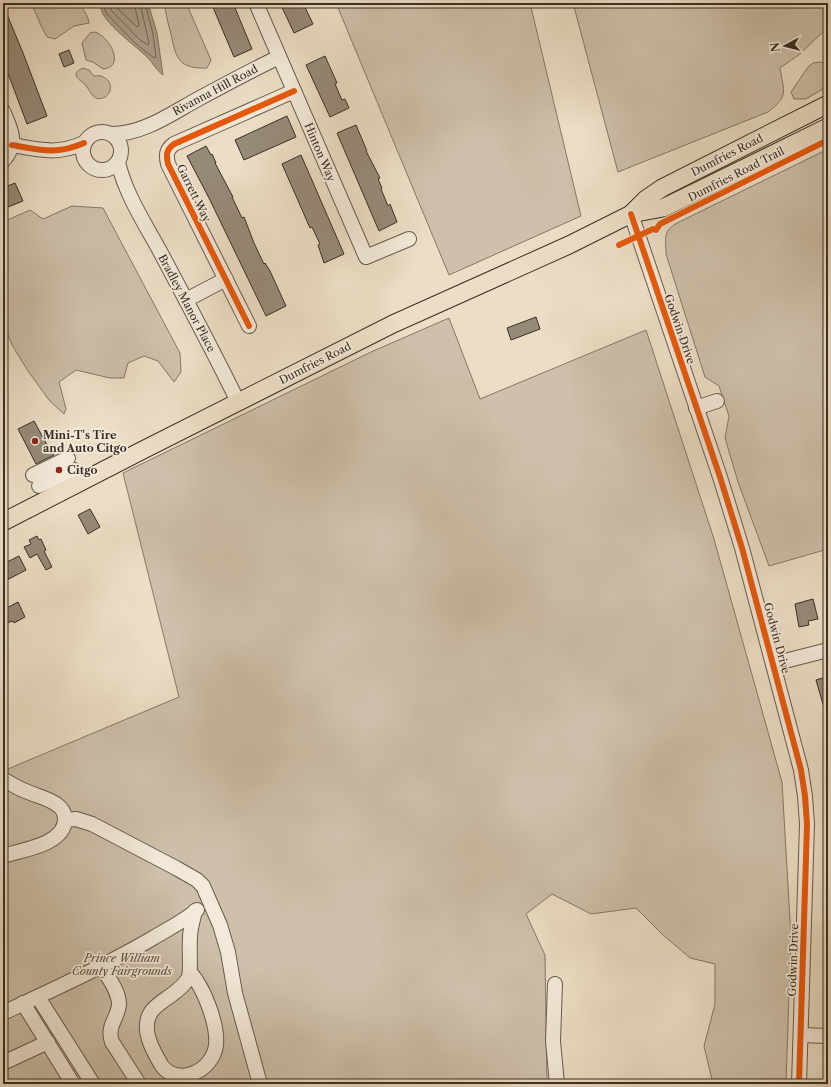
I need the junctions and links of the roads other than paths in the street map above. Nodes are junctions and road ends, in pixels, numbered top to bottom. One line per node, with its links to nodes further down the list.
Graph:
1 (256, 3): 2 (street, Hinton Way)
2 (279, 57): 3 (street, Hinton Way); 6 (street, Rivanna Hill Road)
3 (294, 91): 18 (street, Hinton Way); 19 (street, Garrett Way)
4 (828, 104): 17 (main road, Dumfries Road)
5 (3, 111): 10 (street)
6 (151, 125): 8 (street, Rivanna Hill Road); 12 (street, Rivanna Hill Road)
7 (828, 127): 17 (main road, Dumfries Road)
8 (112, 134): 9 (street); 12 (street)
9 (84, 143): 11 (street); 14 (street)
10 (12, 145): 11 (street); 13 (street)
11 (55, 151): 14 (street)
12 (120, 156): 15 (street); 16 (street, Bradley Manor Place)
13 (3, 161)
14 (86, 162): 15 (street)
15 (102, 170): 16 (street, Bradley Manor Place)
16 (134, 205): 20 (street, Bradley Manor Place)
17 (631, 214): 23 (main road, Dumfries Road); 24 (street, Godwin Drive)
18 (409, 239)
19 (226, 280): 20 (street); 21 (street, Garrett Way)
20 (186, 300): 23 (street, Bradley Manor Place)
21 (250, 326)
22 (717, 401): 24 (street)
23 (238, 402): 27 (main road, Dumfries Road)
24 (696, 408): 29 (street, Godwin Drive)
25 (71, 464): 26 (street)
26 (36, 480)
27 (3, 522)
28 (828, 650): 29 (street)
29 (774, 664): 41 (street, Godwin Drive)
30 (3, 779): 31 (street)
31 (65, 820): 32 (street); 33 (street)
32 (3, 856)
33 (209, 899): 34 (street); 48 (street)
34 (196, 911): 35 (street); 36 (street)
35 (101, 966): 38 (street); 47 (street)
36 (190, 972): 36 (street)
37 (555, 984): 49 (street)
38 (38, 997): 39 (street); 46 (street)
39 (23, 1003): 40 (street); 43 (street)
40 (3, 1013)
41 (801, 1035): 42 (street); 50 (street, Godwin Drive)
42 (828, 1036)
43 (48, 1042): 44 (street); 45 (street)
44 (3, 1063)
45 (74, 1084)
46 (93, 1084)
47 (139, 1084)
48 (260, 1084)
49 (557, 1084)
50 (799, 1084)

